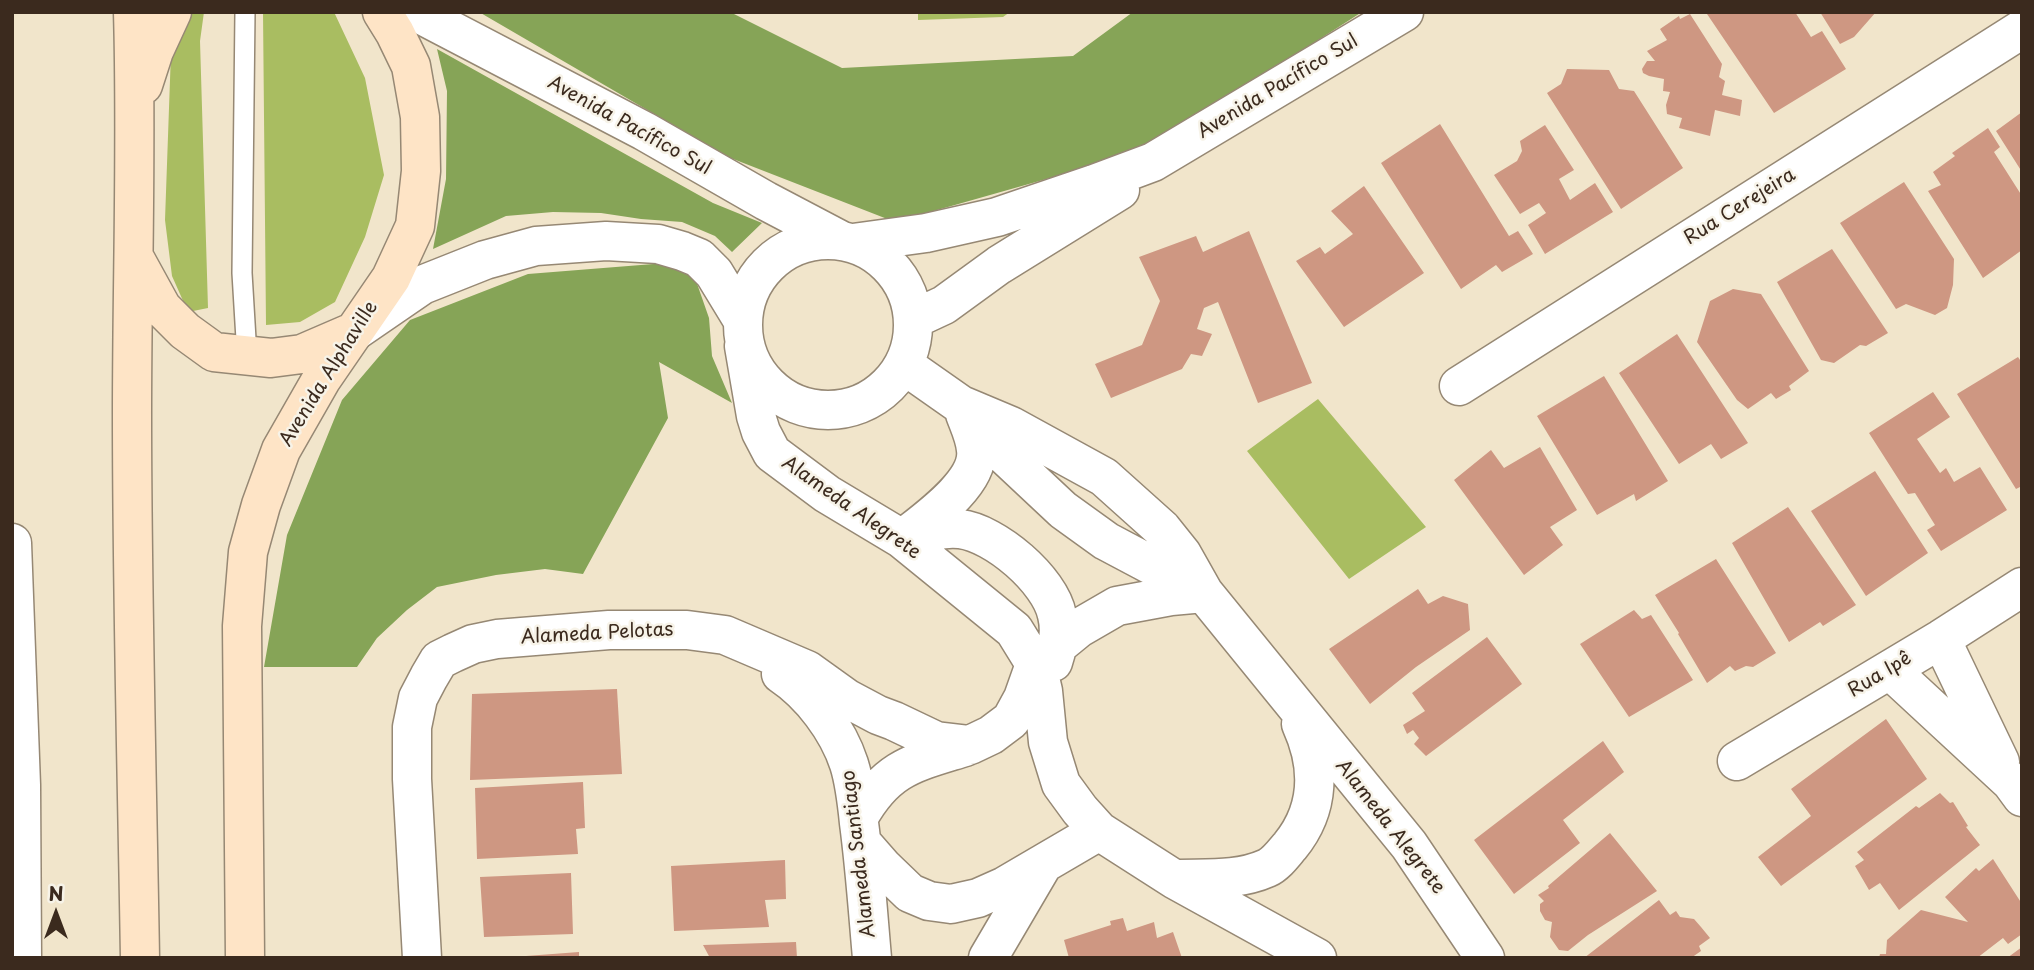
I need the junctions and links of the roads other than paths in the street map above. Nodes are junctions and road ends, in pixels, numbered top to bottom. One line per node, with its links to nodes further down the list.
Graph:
1 (134, 12): 8 (main road)
2 (172, 12): 8 (main road)
3 (245, 12): 15 (lane)
4 (382, 12): 13 (main road, Avenida Alphaville)
5 (416, 12): 10 (street, Avenida Pacífico Sul)
6 (1404, 12): 9 (street, Avenida Pacífico Sul)
7 (2022, 29): 17 (street, Rua Cerejeira)
8 (136, 106): 11 (main road)
9 (1153, 162): 10 (street, Avenida Pacífico Sul); 12 (street, Avenida Pacífico Sul)
10 (847, 242): 12 (street); 14 (street)
11 (132, 254): 15 (main road); 38 (main road)
12 (914, 320): 16 (street)
13 (353, 332): 14 (street); 15 (main road); 39 (main road, Avenida Alphaville)
14 (743, 333): 16 (street); 19 (street, Alameda Alegrete)
15 (247, 356)
16 (904, 365): 18 (street, Alameda Alegrete)
17 (1459, 386)
18 (961, 405): 19 (street); 22 (street); 22 (street, Alameda Alegrete)
19 (902, 540): 25 (street, Alameda Alegrete); 25 (street)
20 (12, 543): 30 (street)
21 (2022, 587): 24 (street, Rua Ipê)
22 (1204, 593): 25 (street); 27 (street, Alameda Alegrete)
23 (725, 635): 28 (street, Alameda Pelotas); 32 (street, Alameda Santiago); 40 (street, Alameda Pelotas)
24 (1941, 639): 26 (street, Rua Ipê); 31 (street)
25 (1045, 667): 28 (street); 33 (street, Alameda Alegrete)
26 (1890, 670): 29 (street, Rua Ipê); 31 (street)
27 (1289, 700): 35 (street, Alameda Alegrete); 36 (street, Alameda Alegrete)
28 (970, 745): 32 (street)
29 (1737, 761)
30 (17, 788): 37 (street)
31 (2016, 790)
32 (860, 830): 34 (street); 41 (street, Alameda Santiago)
33 (1099, 831): 34 (street); 35 (street, Alameda Alegrete)
34 (1044, 863): 42 (street)
35 (1174, 879): 43 (street, Alameda Alegrete)
36 (1475, 951)
37 (22, 958)
38 (140, 958)
39 (245, 958)
40 (422, 958)
41 (872, 958)
42 (988, 958)
43 (1317, 958)

